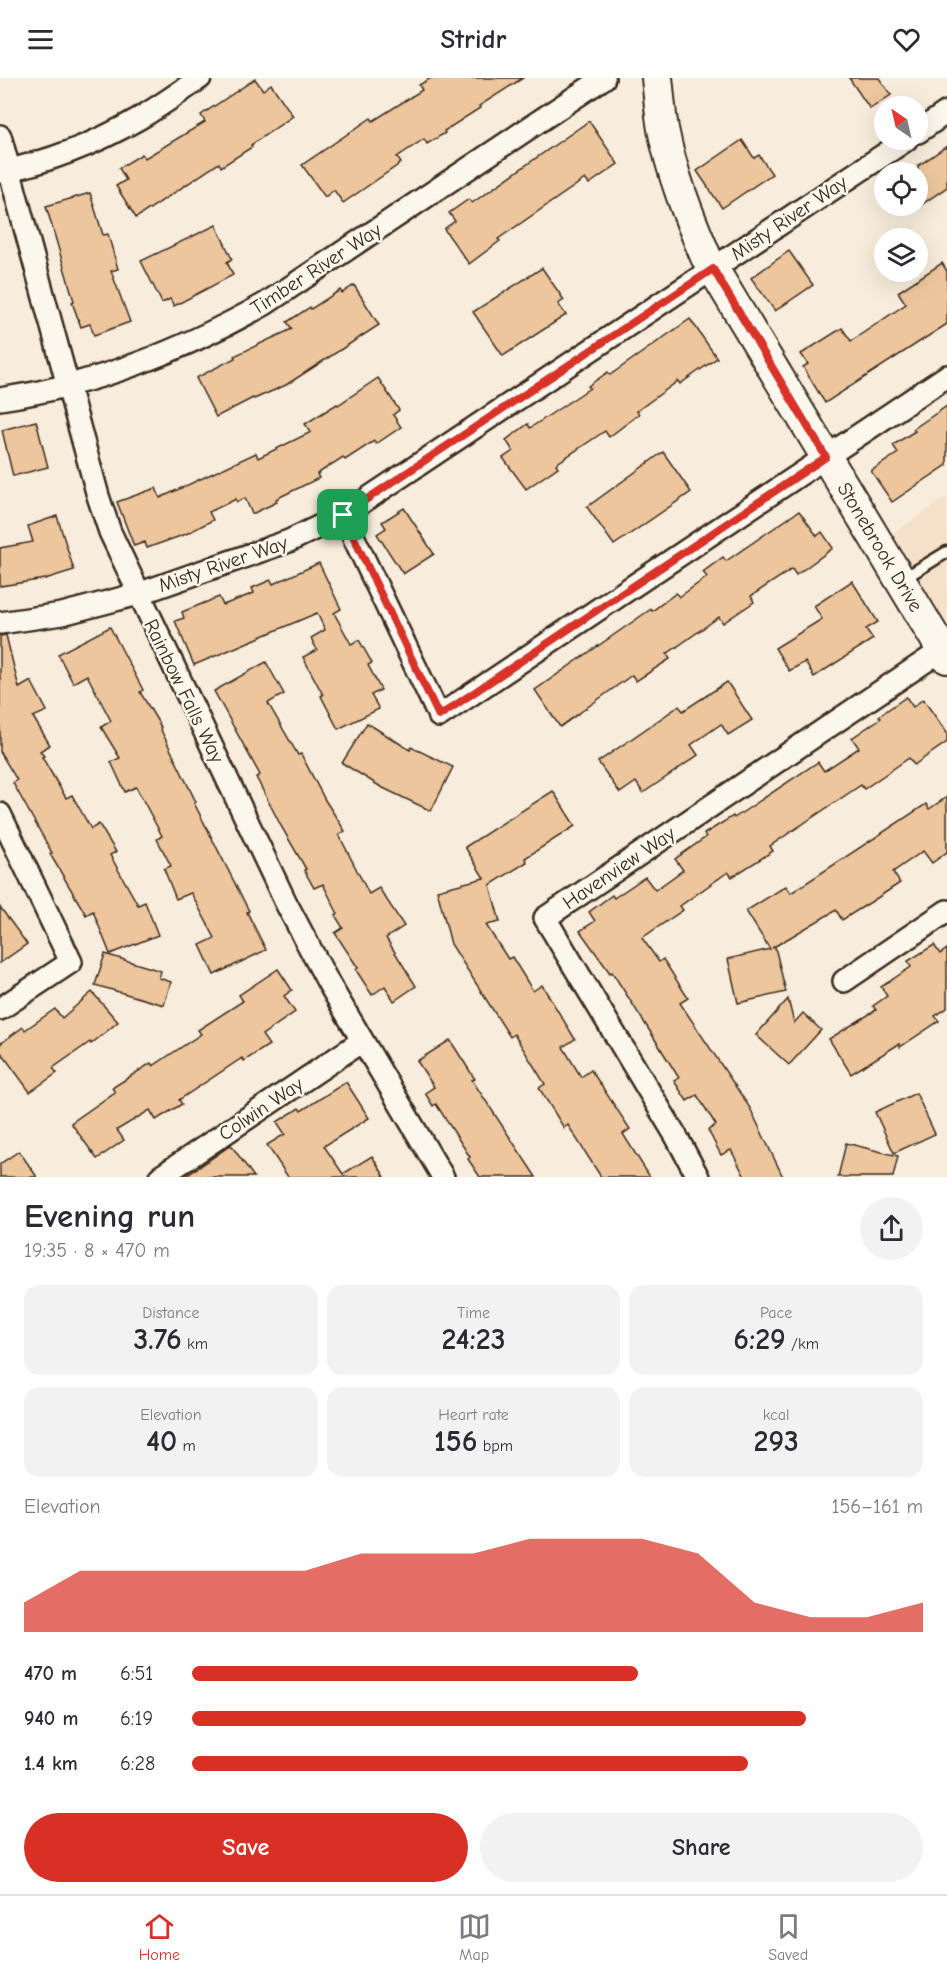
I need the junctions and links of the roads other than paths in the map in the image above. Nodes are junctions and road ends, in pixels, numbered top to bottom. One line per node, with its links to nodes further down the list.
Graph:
1 (200, 78): 8 (street)
2 (604, 78): 11 (street, Timber River Way)
3 (657, 78): 9 (street, Stonebrook Drive)
4 (947, 112): 5 (street)
5 (928, 125)
6 (0, 136): 8 (street, Rainbow Falls Way)
7 (891, 150): 9 (street, Misty River Way)
8 (5, 171): 11 (street, Rainbow Falls Way)
9 (713, 269): 13 (street, Stonebrook Drive); 14 (street, Misty River Way)
10 (947, 376): 13 (street)
11 (68, 386): 12 (street, Timber River Way); 17 (street, Rainbow Falls Way)
12 (0, 399)
13 (826, 457): 14 (street); 16 (street, Stonebrook Drive)
14 (343, 515): 17 (street, Misty River Way)
15 (947, 552): 16 (lane)
16 (900, 580): 19 (street, Stonebrook Drive)
17 (138, 594): 18 (street, Misty River Way); 24 (street, Rainbow Falls Way)
18 (0, 623)
19 (945, 654): 27 (street, Havenview Way)
20 (0, 814): 23 (street)
21 (947, 911): 22 (street)
22 (844, 981)
23 (0, 1009)
24 (362, 1041): 25 (street, Colwin Way); 26 (street, Rainbow Falls Way)
25 (160, 1177)
26 (443, 1177)
27 (698, 1177)

